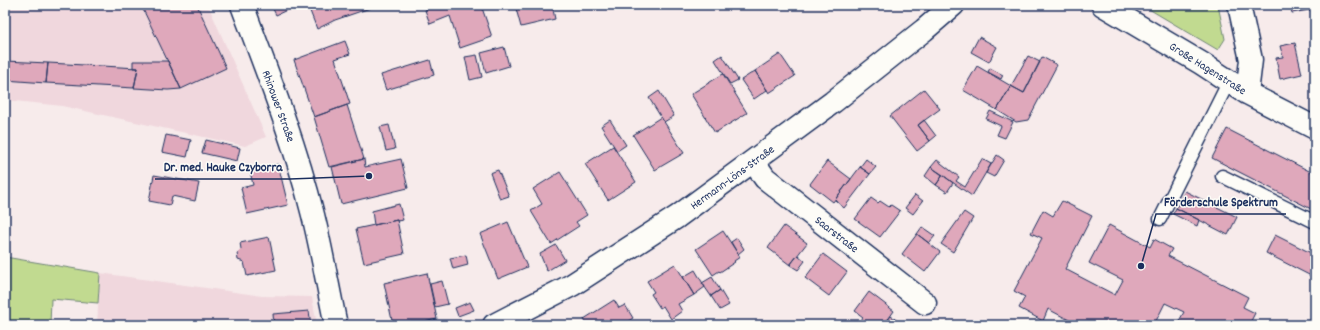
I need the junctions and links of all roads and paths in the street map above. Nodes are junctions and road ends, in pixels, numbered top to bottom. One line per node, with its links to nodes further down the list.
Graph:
1 (242, 5): 13 (street, Rhinower Straße)
2 (953, 5): 8 (street, Hermann-Löns-Straße)
3 (1103, 5): 5 (street, Große Hagenstraße)
4 (1239, 5): 6 (street)
5 (1230, 81): 6 (street, Große Hagenstraße); 10 (lane)
6 (1247, 93): 7 (street, Große Hagenstraße)
7 (1315, 128)
8 (753, 161): 12 (street, Saarstraße); 14 (street, Hermann-Löns-Straße)
9 (1222, 176): 11 (lane)
10 (1160, 220)
11 (1315, 222)
12 (925, 303)
13 (336, 325)
14 (494, 325)

